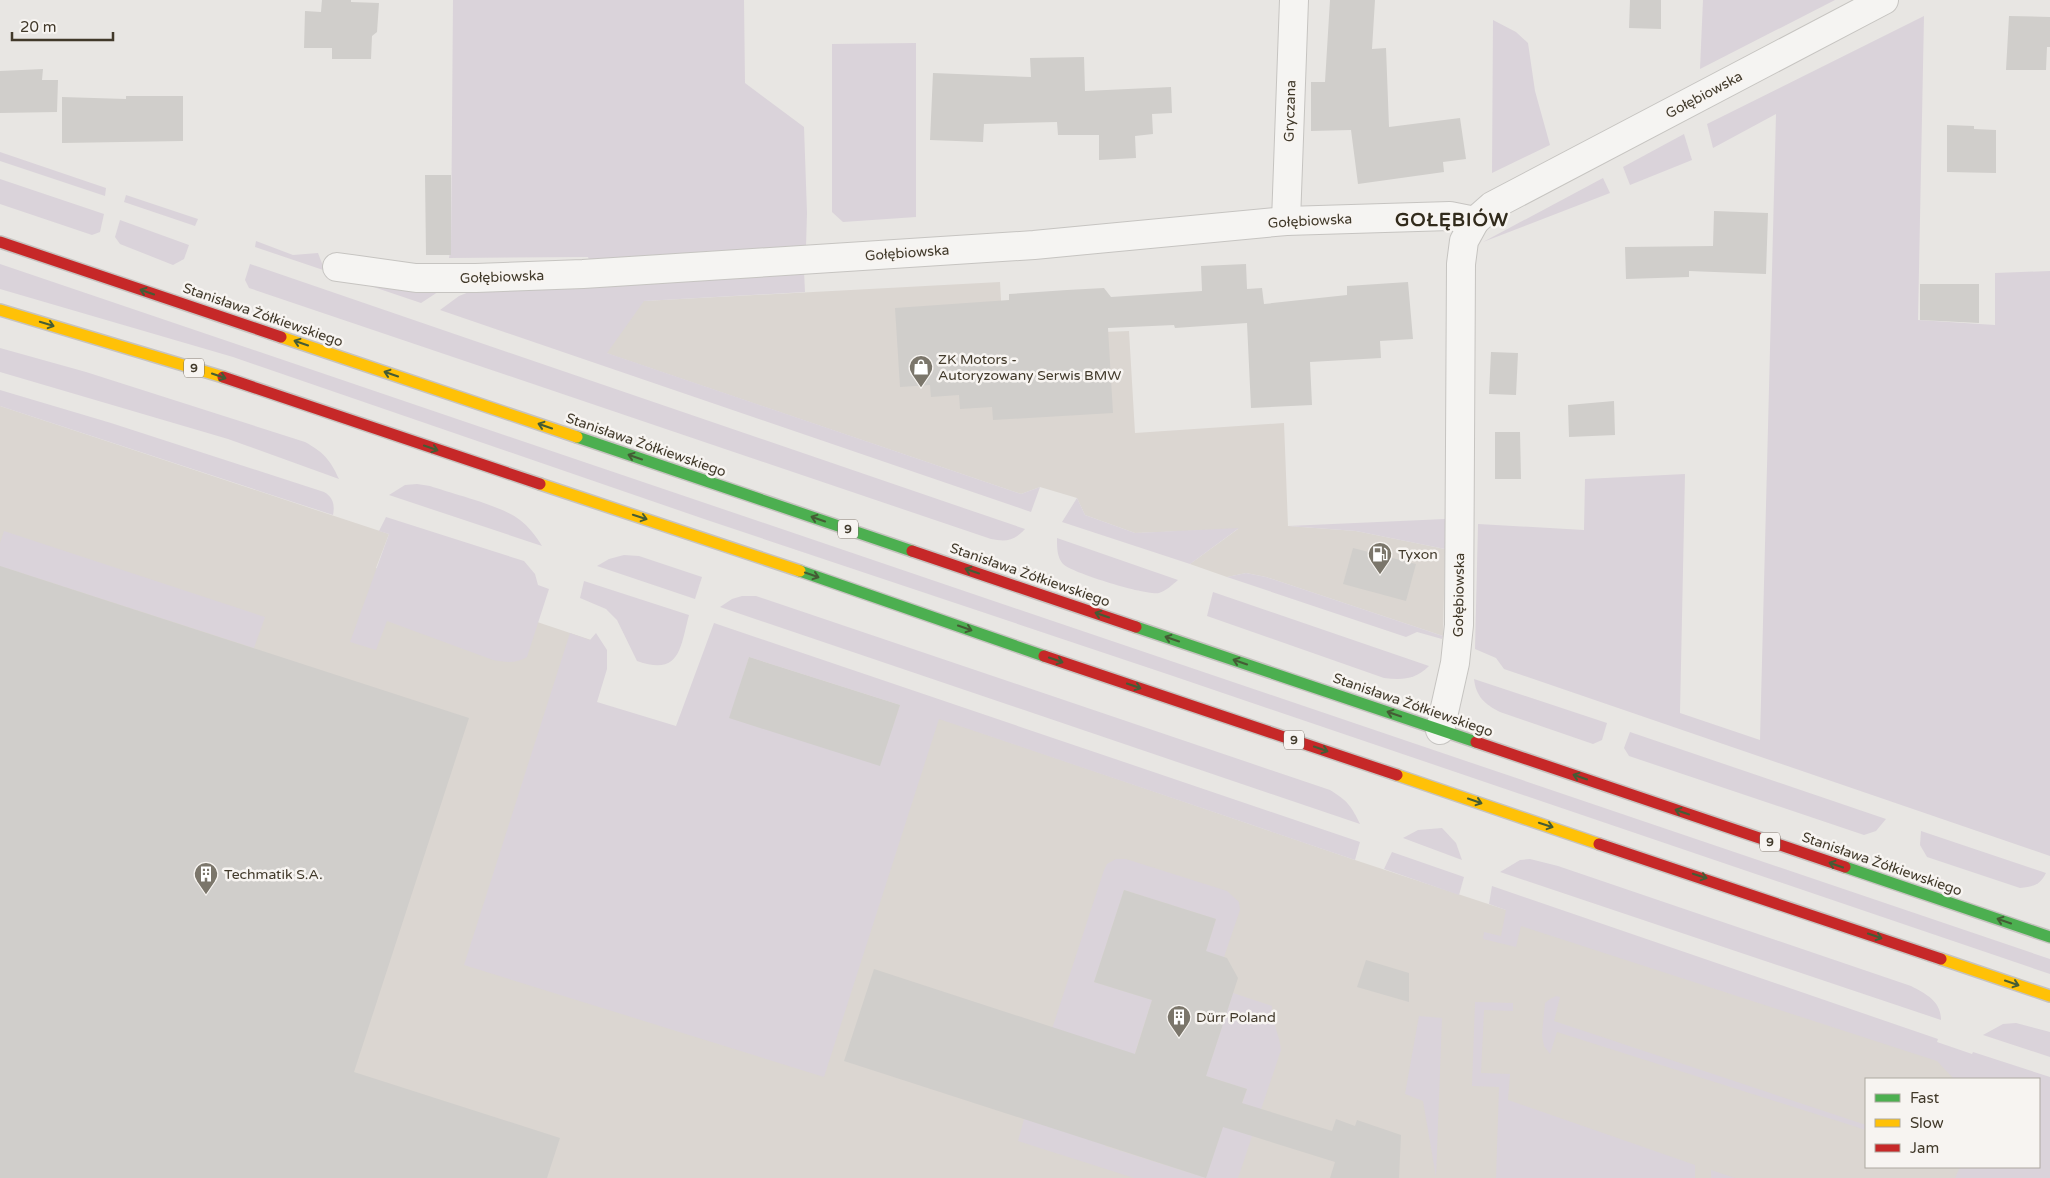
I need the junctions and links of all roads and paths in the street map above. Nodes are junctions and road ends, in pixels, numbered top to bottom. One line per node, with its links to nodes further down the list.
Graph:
1 (1294, 0): 3 (street, Gryczana)
2 (1884, 0): 4 (street, Gołębiowska)
3 (1286, 221): 4 (street, Gołębiowska); 6 (street, Gołębiowska)
4 (1475, 221): 8 (street, Gołębiowska)
5 (0, 242): 8 (main road, Stanisława Żółkiewskiego / 9, one-way to 5)
6 (338, 267)
7 (0, 310): 10 (main road, 9, one-way to 10)
8 (1440, 730): 9 (main road, Stanisława Żółkiewskiego / 9, one-way to 8)
9 (2050, 936)
10 (2050, 996)

